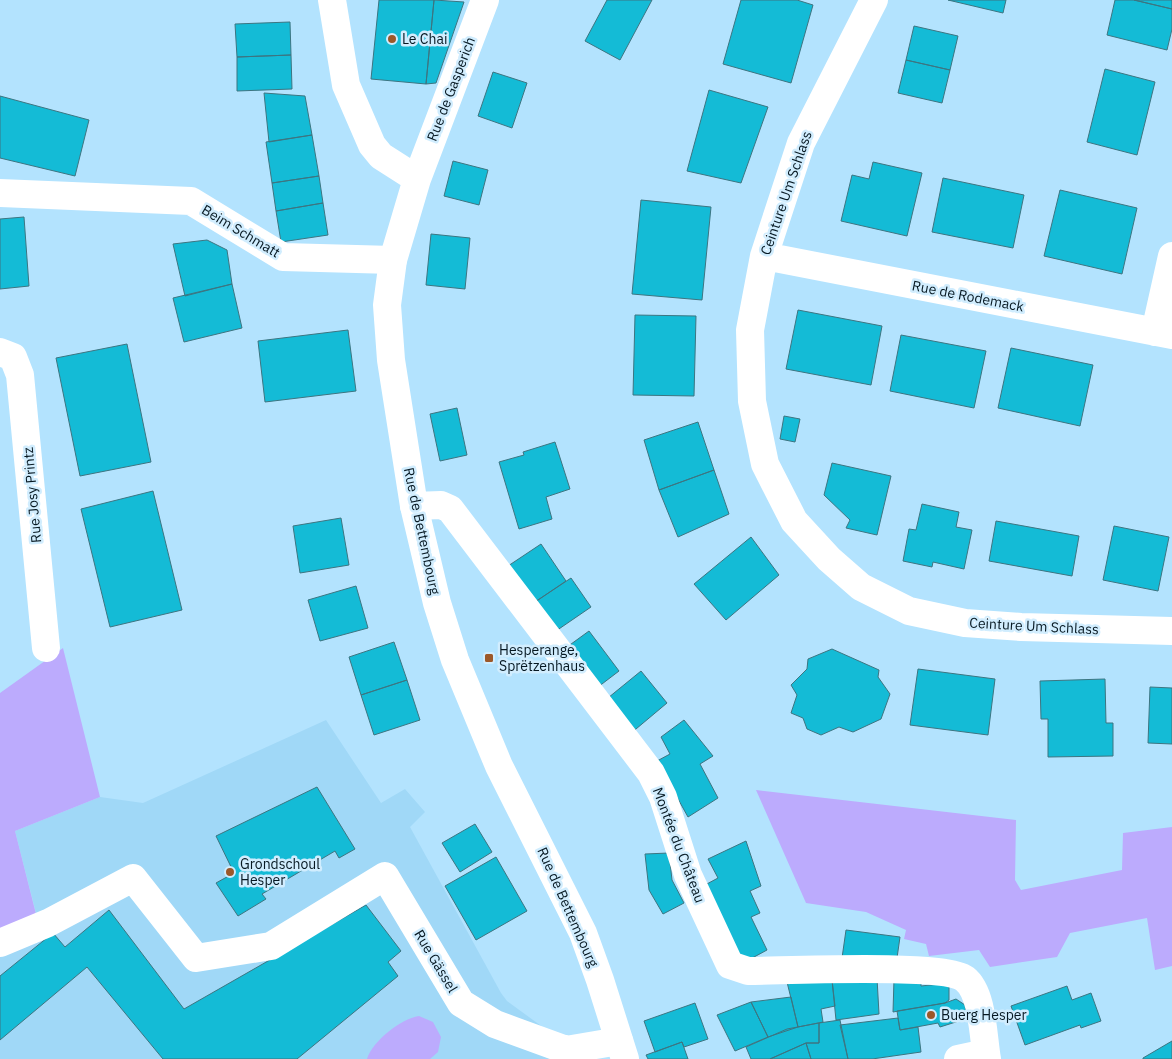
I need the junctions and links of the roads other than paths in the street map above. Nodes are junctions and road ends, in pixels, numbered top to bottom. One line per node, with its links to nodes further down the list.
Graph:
1 (332, 0): 4 (street)
2 (486, 0): 4 (street, Rue de Gasperich)
3 (874, 0): 6 (street, Ceinture Um Schlass)
4 (417, 179): 8 (street, Rue de Bettembourg)
5 (0, 193): 8 (street, Beim Schmatt)
6 (764, 256): 9 (street, Rue de Rodemack); 12 (street, Ceinture Um Schlass)
7 (1172, 256): 9 (street)
8 (393, 260): 11 (street, Rue de Bettembourg)
9 (1163, 334)
10 (0, 352): 13 (street, Rue Josy Printz)
11 (414, 506): 15 (street, Rue de Bettembourg); 17 (street, Montée du Château)
12 (1172, 631)
13 (46, 648)
14 (0, 943): 16 (street, Rue Gässel)
15 (622, 1050): 16 (street, Rue Gässel)
16 (561, 1055)
17 (986, 1056): 18 (street, Montée du Château)
18 (958, 1059)

